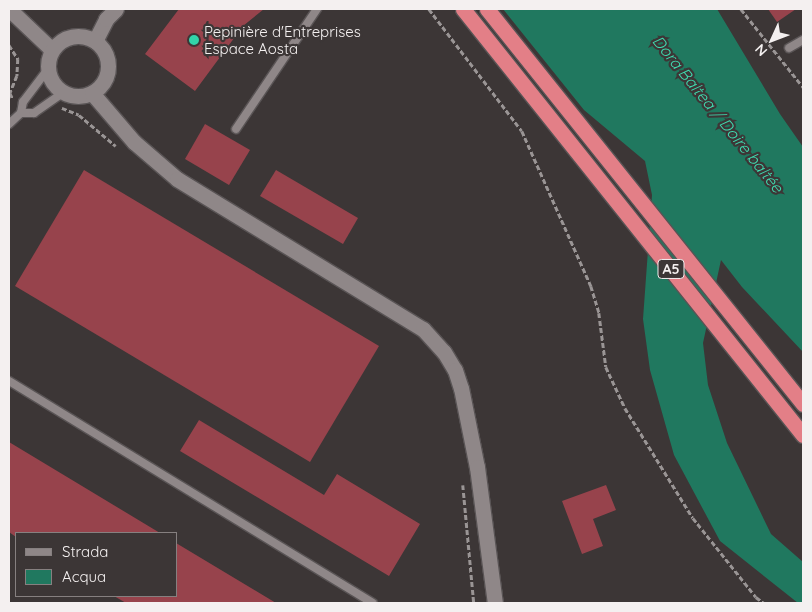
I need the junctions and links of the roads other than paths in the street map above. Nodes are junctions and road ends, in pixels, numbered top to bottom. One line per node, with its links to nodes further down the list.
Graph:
1 (9, 9): 9 (street)
2 (116, 9): 7 (street)
3 (316, 9): 15 (lane)
4 (463, 9): 18 (highway, A5)
5 (487, 9): 17 (highway, A5)
6 (803, 40): 8 (lane)
7 (95, 41): 9 (street); 12 (street)
8 (789, 48)
9 (52, 50): 10 (street)
10 (48, 69): 11 (street); 13 (lane)
11 (63, 93): 12 (street); 13 (lane)
12 (92, 93): 20 (street)
13 (21, 111): 14 (lane)
14 (9, 124)
15 (236, 129)
16 (9, 381): 19 (lane)
17 (803, 404)
18 (803, 435)
19 (372, 603)
20 (495, 603)

